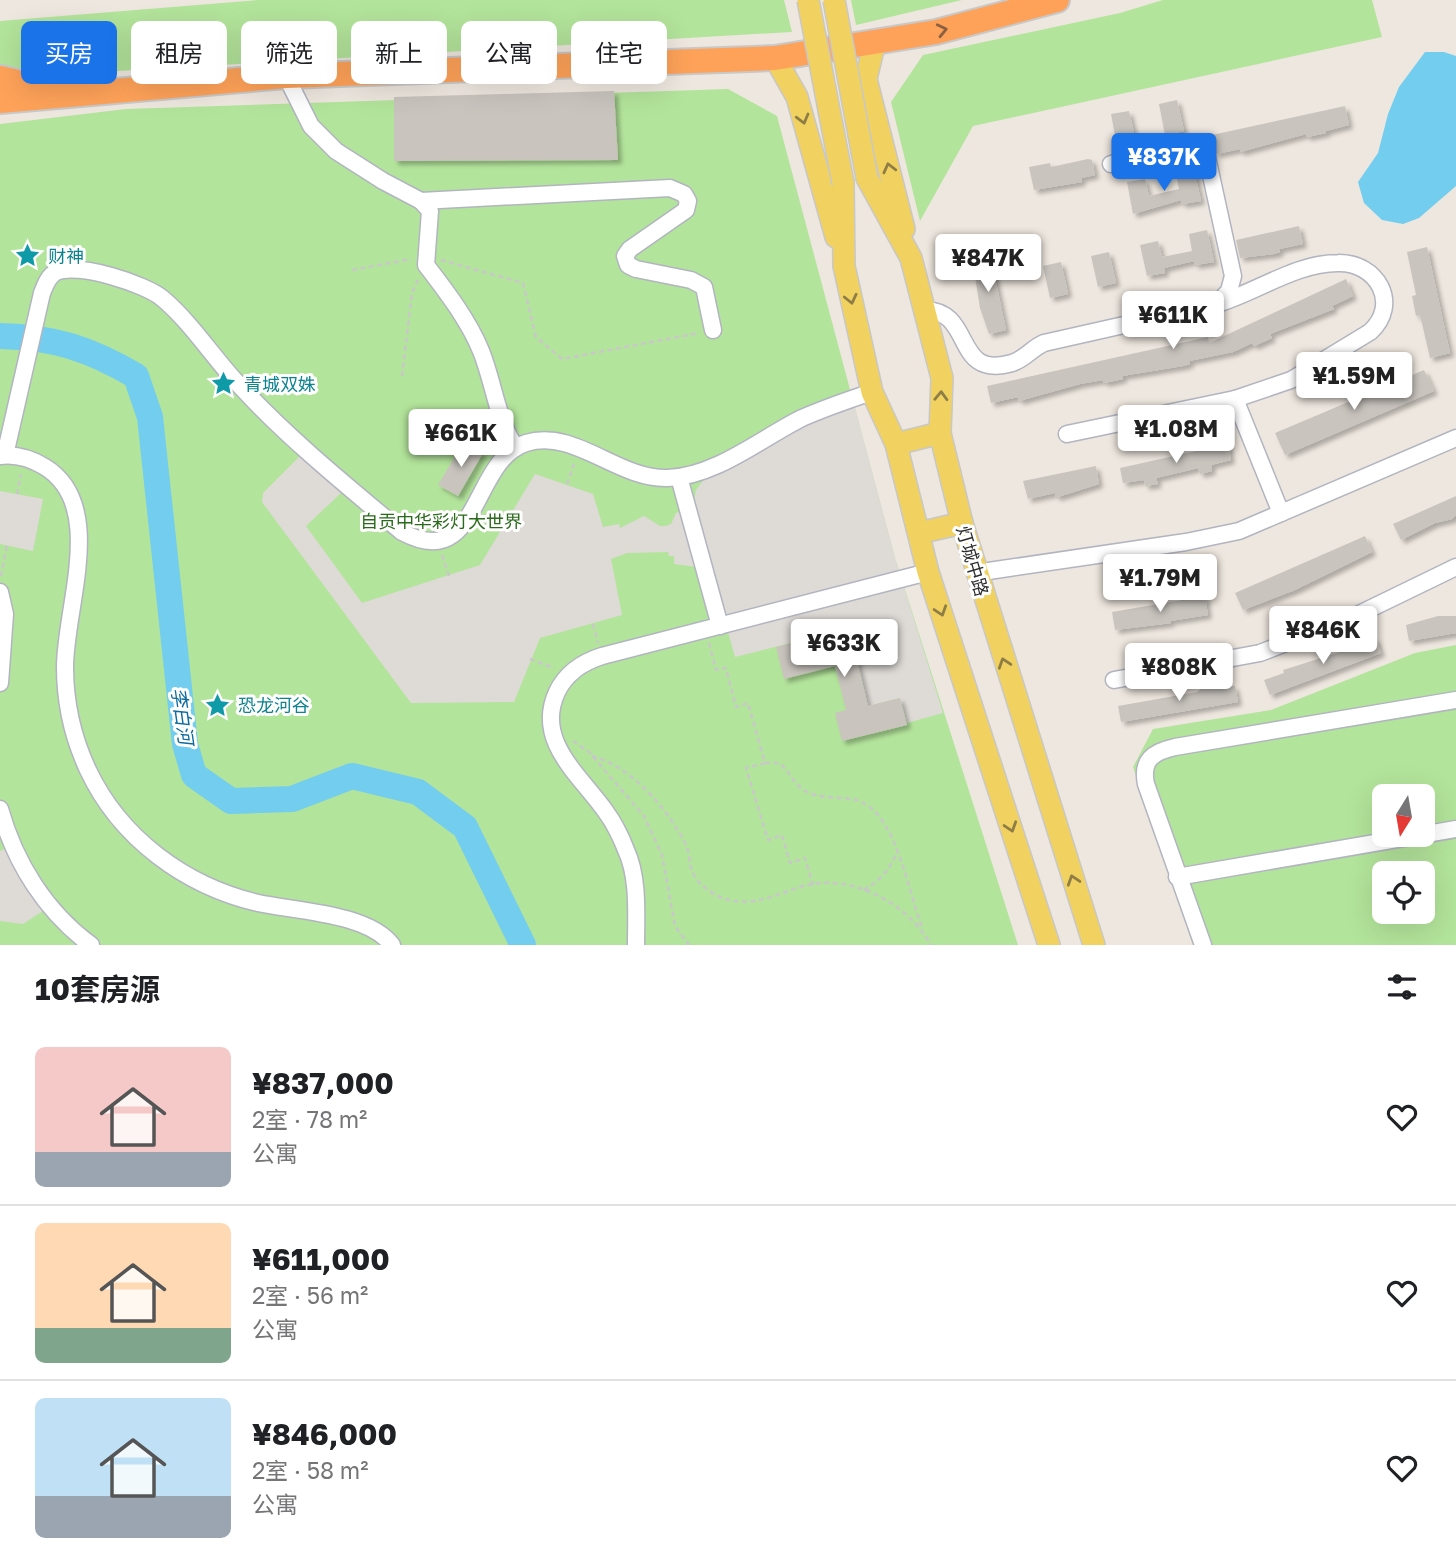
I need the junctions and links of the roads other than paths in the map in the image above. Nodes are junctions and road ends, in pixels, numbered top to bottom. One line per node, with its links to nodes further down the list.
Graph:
1 (808, 0): 15 (main road, bridge)
2 (834, 0): 14 (main road, 灯城中路, bridge)
3 (1057, 0): 4 (highway, one-way to 3)
4 (875, 41): 5 (highway); 14 (main road, one-way to 4)
5 (775, 58): 6 (highway); 15 (main road, one-way to 15)
6 (337, 74)
7 (0, 78): 10 (highway)
8 (241, 80): 10 (highway)
9 (290, 84): 13 (street)
10 (68, 94): 11 (highway)
11 (0, 100)
12 (1111, 164): 16 (street)
13 (421, 201): 18 (street); 25 (street)
14 (911, 258): 17 (main road, 灯城中路)
15 (844, 266): 19 (main road, one-way to 19)
16 (1217, 304): 17 (street); 20 (street)
17 (925, 310): 21 (main road, 灯城中路, one-way to 17)
18 (713, 330)
19 (872, 393): 24 (main road); 27 (street)
20 (1235, 399): 22 (street); 28 (street)
21 (940, 433): 24 (main road); 29 (main road, 灯城中路)
22 (1067, 434)
23 (1456, 438): 28 (street)
24 (896, 443): 30 (main road)
25 (516, 448): 26 (street); 27 (street)
26 (2, 456): 43 (street)
27 (679, 477): 35 (street)
28 (1281, 513): 33 (street)
29 (962, 523): 30 (main road); 33 (main road, 灯城中路)
30 (919, 533): 32 (main road)
31 (1456, 567): 36 (street)
32 (928, 572): 35 (street); 45 (main road, one-way to 45)
33 (975, 573): 46 (main road, 灯城中路, one-way to 33)
34 (0, 592): 37 (street)
35 (713, 628): 44 (street)
36 (1114, 680)
37 (0, 683)
38 (1456, 700): 41 (street)
39 (0, 809): 42 (street)
40 (1456, 830): 41 (street)
41 (1177, 877): 47 (street)
42 (91, 945)
43 (392, 945)
44 (636, 945)
45 (1049, 945)
46 (1094, 945)
47 (1203, 945)

